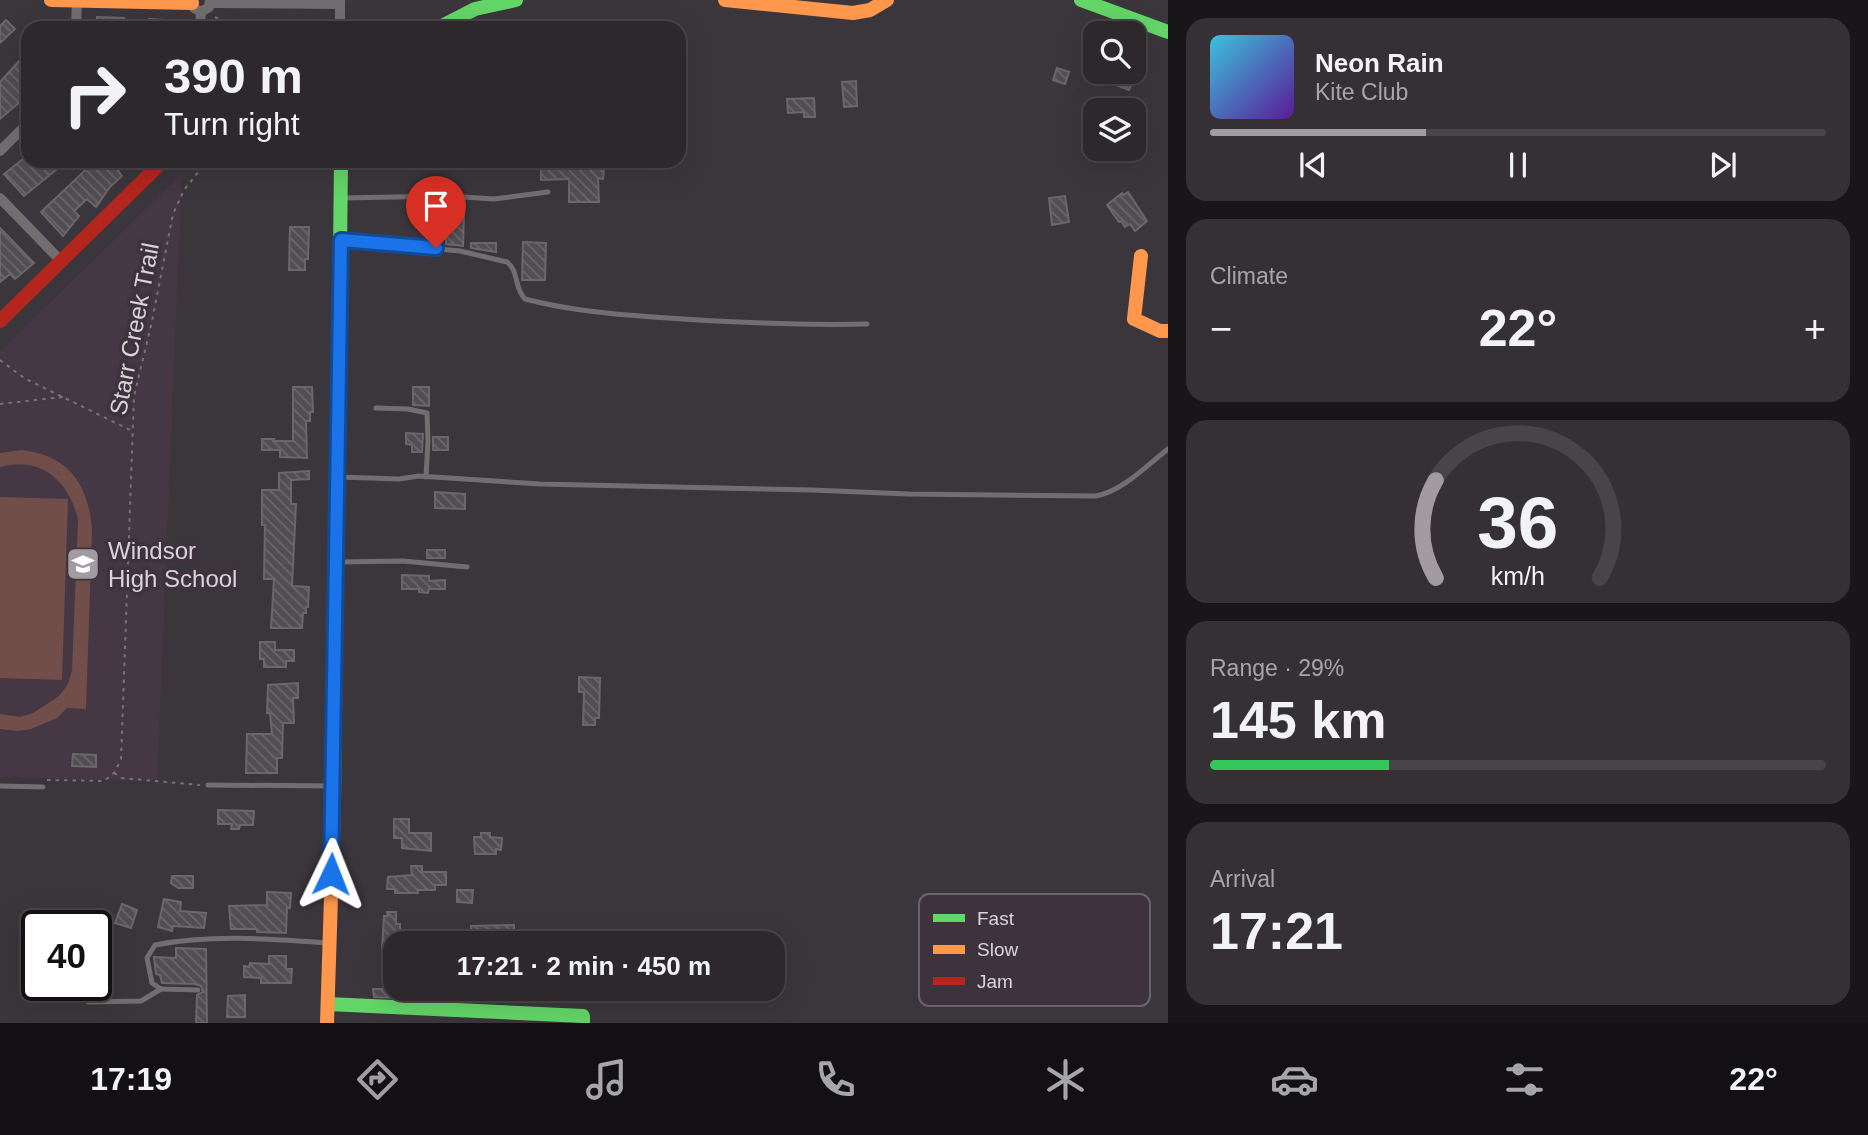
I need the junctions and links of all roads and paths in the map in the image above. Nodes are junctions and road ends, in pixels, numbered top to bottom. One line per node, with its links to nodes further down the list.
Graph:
1 (51, 0): 2 (street)
2 (77, 0): 9 (street); 12 (street)
3 (516, 0): 16 (street)
4 (725, 0): 5 (street)
5 (887, 0)
6 (1081, 0): 17 (street)
7 (210, 1): 8 (street); 9 (street)
8 (340, 2): 15 (street)
9 (195, 5)
10 (261, 15): 14 (path)
11 (215, 16): 13 (path)
12 (76, 21)
13 (224, 21)
14 (256, 21)
15 (340, 21)
16 (448, 21)
17 (1168, 32)
18 (21, 130): 19 (street)
19 (0, 150)
20 (156, 168): 28 (street)
21 (201, 168): 36 (path, Starr Creek Trail)
22 (341, 168): 25 (street)
23 (548, 192): 25 (lane)
24 (0, 198): 28 (street)
25 (342, 198): 26 (street)
26 (341, 240): 30 (lane); 38 (street)
27 (1141, 256): 31 (street)
28 (61, 261): 29 (street)
29 (0, 321)
30 (867, 324)
31 (1168, 331)
32 (0, 360): 33 (path)
33 (64, 397): 34 (path); 36 (path)
34 (0, 404)
35 (376, 408): 39 (lane)
36 (131, 430): 42 (path, Starr Creek Trail)
37 (1168, 449): 39 (lane)
38 (338, 477): 39 (lane); 40 (street)
39 (426, 477)
40 (337, 562): 41 (lane); 46 (street)
41 (467, 567)
42 (114, 773): 43 (path); 44 (path)
43 (42, 783): 45 (lane)
44 (208, 785): 46 (lane)
45 (0, 786)
46 (334, 786): 47 (street)
47 (329, 943): 48 (lane); 51 (street)
48 (161, 989): 49 (lane); 50 (lane)
49 (198, 990)
50 (88, 1002)
51 (328, 1004): 52 (street); 53 (street)
52 (583, 1019)
53 (327, 1023)

